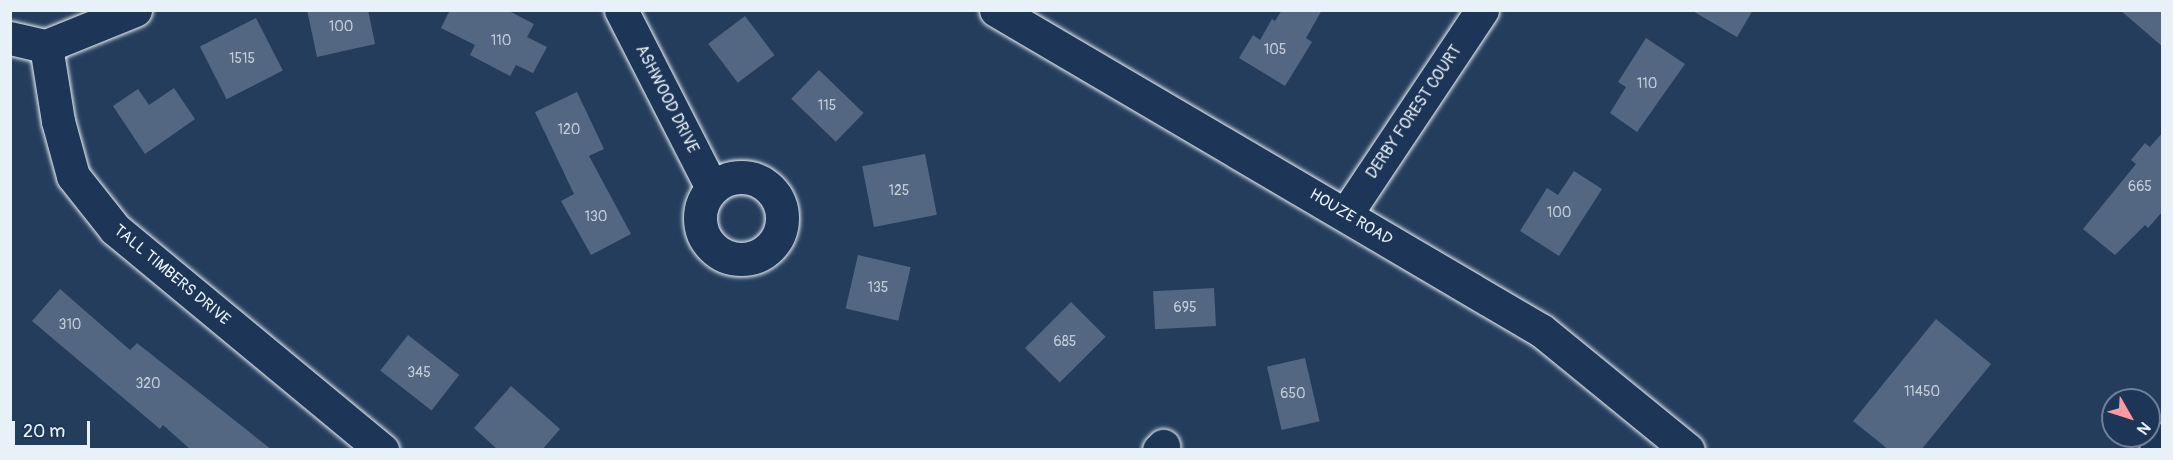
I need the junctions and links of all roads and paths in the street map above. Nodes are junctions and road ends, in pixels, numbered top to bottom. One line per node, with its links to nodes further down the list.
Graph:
1 (135, 10): 6 (street)
2 (621, 10): 7 (street, ASHWOOD DRIVE)
3 (996, 10): 8 (street, HOUZE ROAD)
4 (1482, 10): 8 (street, DERBY FOREST COURT)
5 (10, 38): 6 (street)
6 (46, 46): 10 (street, TALL TIMBERS DRIVE)
7 (712, 189)
8 (1346, 214): 11 (street, HOUZE ROAD)
9 (2163, 440): 12 (street)
10 (382, 450)
11 (1688, 450)
12 (2156, 450)

